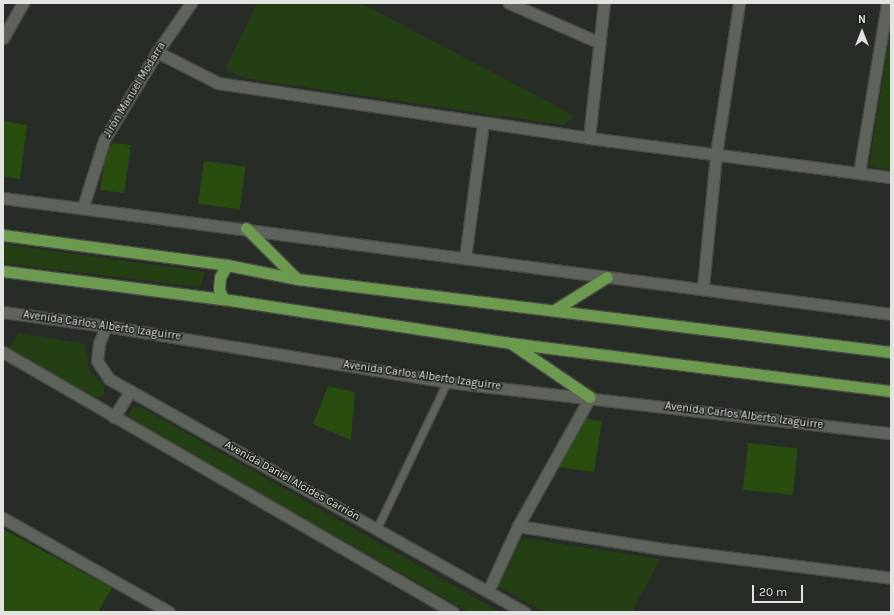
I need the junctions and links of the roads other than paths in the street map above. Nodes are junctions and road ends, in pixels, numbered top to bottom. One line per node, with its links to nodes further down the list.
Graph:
1 (23, 3): 7 (street)
2 (191, 3): 9 (street, Jirón Manuel Modarra)
3 (509, 3): 8 (street)
4 (604, 3): 8 (street)
5 (739, 3): 12 (street)
6 (887, 3): 13 (street)
7 (3, 38)
8 (600, 43): 11 (street)
9 (157, 52): 10 (street); 16 (street, Jirón Manuel Modarra)
10 (484, 123): 11 (street); 19 (street)
11 (589, 138): 12 (street)
12 (716, 154): 13 (street); 24 (street)
13 (859, 173): 14 (street)
14 (891, 177)
15 (3, 198): 16 (street)
16 (83, 207): 17 (street)
17 (246, 228): 19 (street); 23 (main road)
18 (3, 235): 20 (main road)
19 (465, 258): 22 (street)
20 (227, 265): 23 (main road); 25 (main road)
21 (3, 271): 25 (main road)
22 (607, 277): 24 (street); 26 (main road)
23 (297, 279): 26 (main road)
24 (703, 287): 28 (street)
25 (223, 299): 30 (main road)
26 (556, 309): 32 (main road)
27 (3, 312): 29 (street, Avenida Carlos Alberto Izaguirre)
28 (891, 314)
29 (106, 326): 33 (street, Avenida Carlos Alberto Izaguirre); 34 (street, Avenida Daniel Alcides Carrión)
30 (510, 343): 35 (main road); 36 (main road)
31 (3, 352): 37 (street)
32 (891, 352)
33 (447, 382): 36 (street, Avenida Carlos Alberto Izaguirre); 41 (lane)
34 (130, 391): 37 (street); 41 (street, Avenida Daniel Alcides Carrión)
35 (891, 391)
36 (590, 397): 38 (street, Avenida Carlos Alberto Izaguirre); 40 (street)
37 (114, 417): 45 (street)
38 (891, 433)
39 (3, 518): 44 (street)
40 (518, 526): 42 (street); 43 (street)
41 (377, 528): 43 (street, Avenida Daniel Alcides Carrión)
42 (891, 578)
43 (488, 591): 46 (street, Avenida Daniel Alcides Carrión)
44 (169, 612)
45 (453, 612)
46 (525, 612)

